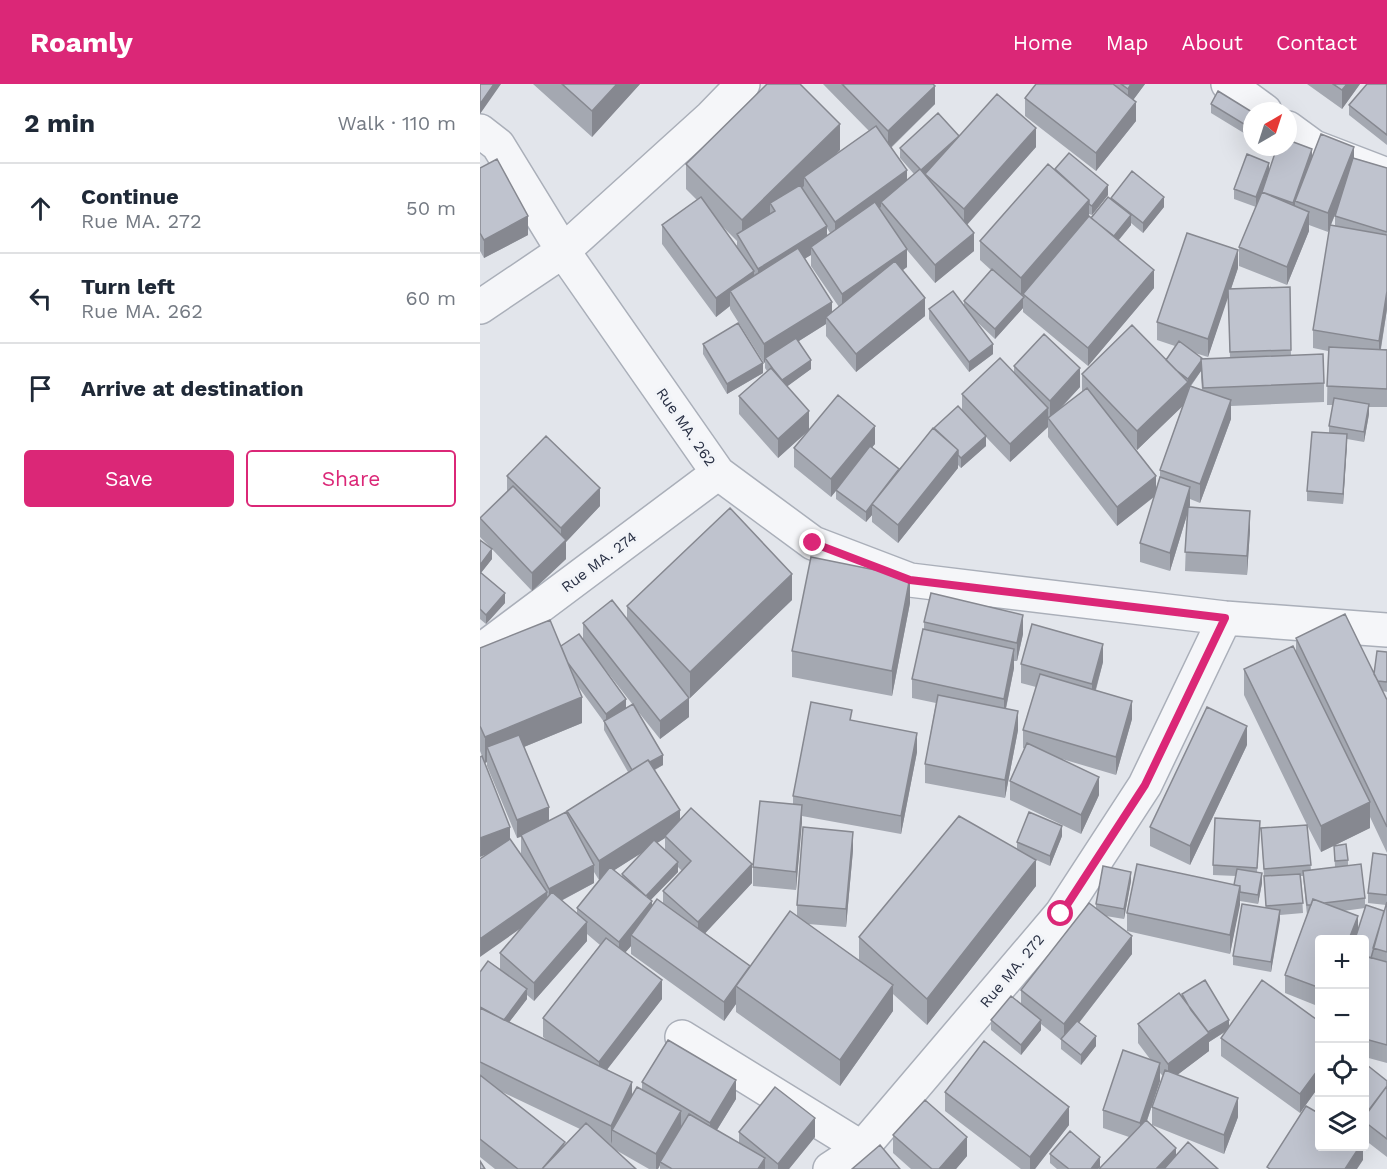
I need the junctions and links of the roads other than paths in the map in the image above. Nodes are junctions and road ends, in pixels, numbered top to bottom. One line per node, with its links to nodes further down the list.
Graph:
1 (743, 84): 7 (street)
2 (1228, 84): 3 (street)
3 (1253, 102)
4 (480, 131): 7 (street, Rue MA. 262)
5 (1297, 135): 6 (street)
6 (1387, 175)
7 (562, 251): 8 (street); 9 (street, Rue MA. 262)
8 (480, 307)
9 (718, 473): 10 (street, Rue MA. 262); 12 (street, Rue MA. 274)
10 (1225, 618): 11 (street, Rue MA. 262); 14 (street, Rue MA. 272)
11 (1387, 630)
12 (480, 651)
13 (682, 1037): 14 (street)
14 (862, 1148): 15 (street, Rue MA. 272)
15 (830, 1169)

